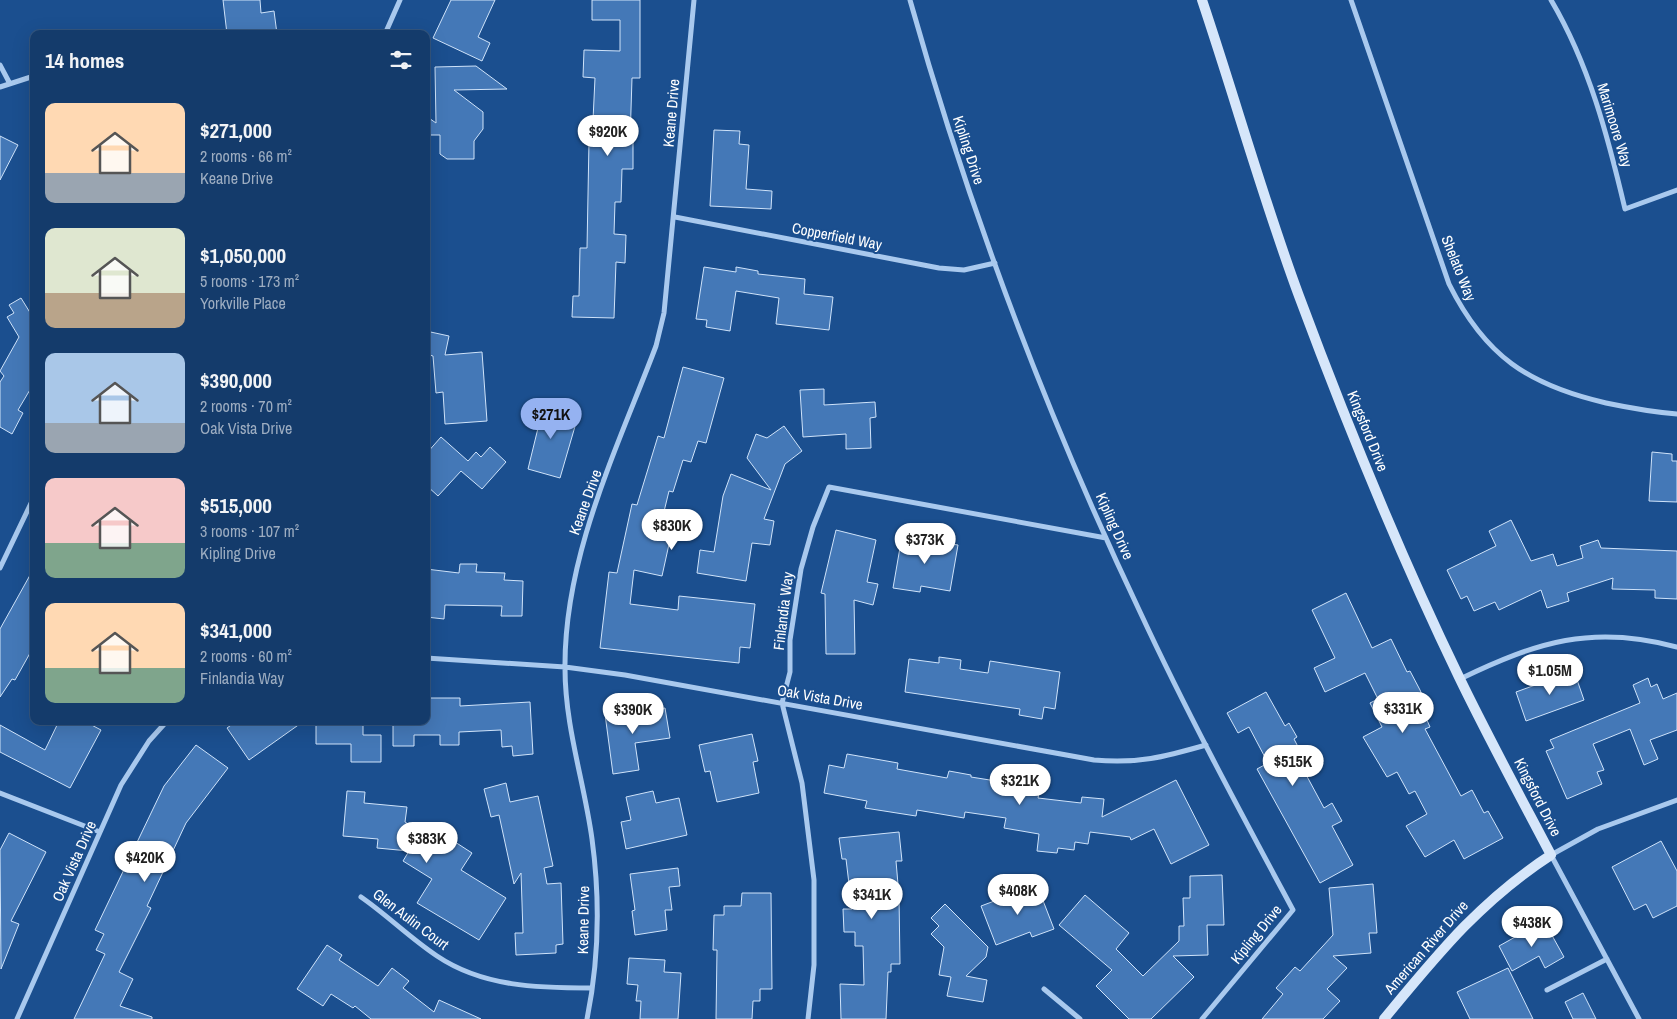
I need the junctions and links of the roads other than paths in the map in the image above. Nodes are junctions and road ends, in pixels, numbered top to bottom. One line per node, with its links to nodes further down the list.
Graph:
1 (400, 0): 7 (street)
2 (694, 0): 13 (street, Keane Drive)
3 (910, 0): 14 (street, Kipling Drive)
4 (1202, 0): 22 (street, Kingsford Drive)
5 (1351, 0): 15 (street, Shelato Way)
6 (1552, 0): 12 (street, Marimoore Way)
7 (387, 30)
8 (0, 65): 10 (street)
9 (30, 77): 10 (street)
10 (9, 82): 11 (street)
11 (0, 87)
12 (1677, 190)
13 (675, 218): 14 (street, Copperfield Way); 21 (street, Keane Drive)
14 (995, 263): 17 (street, Kipling Drive)
15 (1677, 414)
16 (30, 505): 18 (street)
17 (1106, 538): 23 (street, Finlandia Way); 25 (street, Kipling Drive)
18 (0, 568)
19 (1677, 647): 22 (street)
20 (430, 658): 21 (street, Oak Vista Drive)
21 (565, 667): 23 (street, Oak Vista Drive); 32 (street, Keane Drive)
22 (1460, 679): 29 (street, Kingsford Drive)
23 (782, 703): 25 (street, Oak Vista Drive); 37 (street, Finlandia Way)
24 (164, 725): 28 (street, Oak Vista Drive)
25 (1206, 745): 39 (street, Kipling Drive)
26 (0, 793): 28 (street)
27 (1677, 800): 29 (street, American River Drive)
28 (100, 832): 35 (street, Oak Vista Drive)
29 (1551, 855): 31 (street); 40 (street, American River Drive)
30 (361, 897): 32 (street, Glen Aulin Court)
31 (1607, 959): 34 (street); 41 (street)
32 (592, 988): 36 (street, Keane Drive)
33 (1044, 989): 38 (street)
34 (1547, 990)
35 (18, 1019)
36 (587, 1019)
37 (808, 1019)
38 (1080, 1019)
39 (1202, 1019)
40 (1384, 1019)
41 (1639, 1019)

